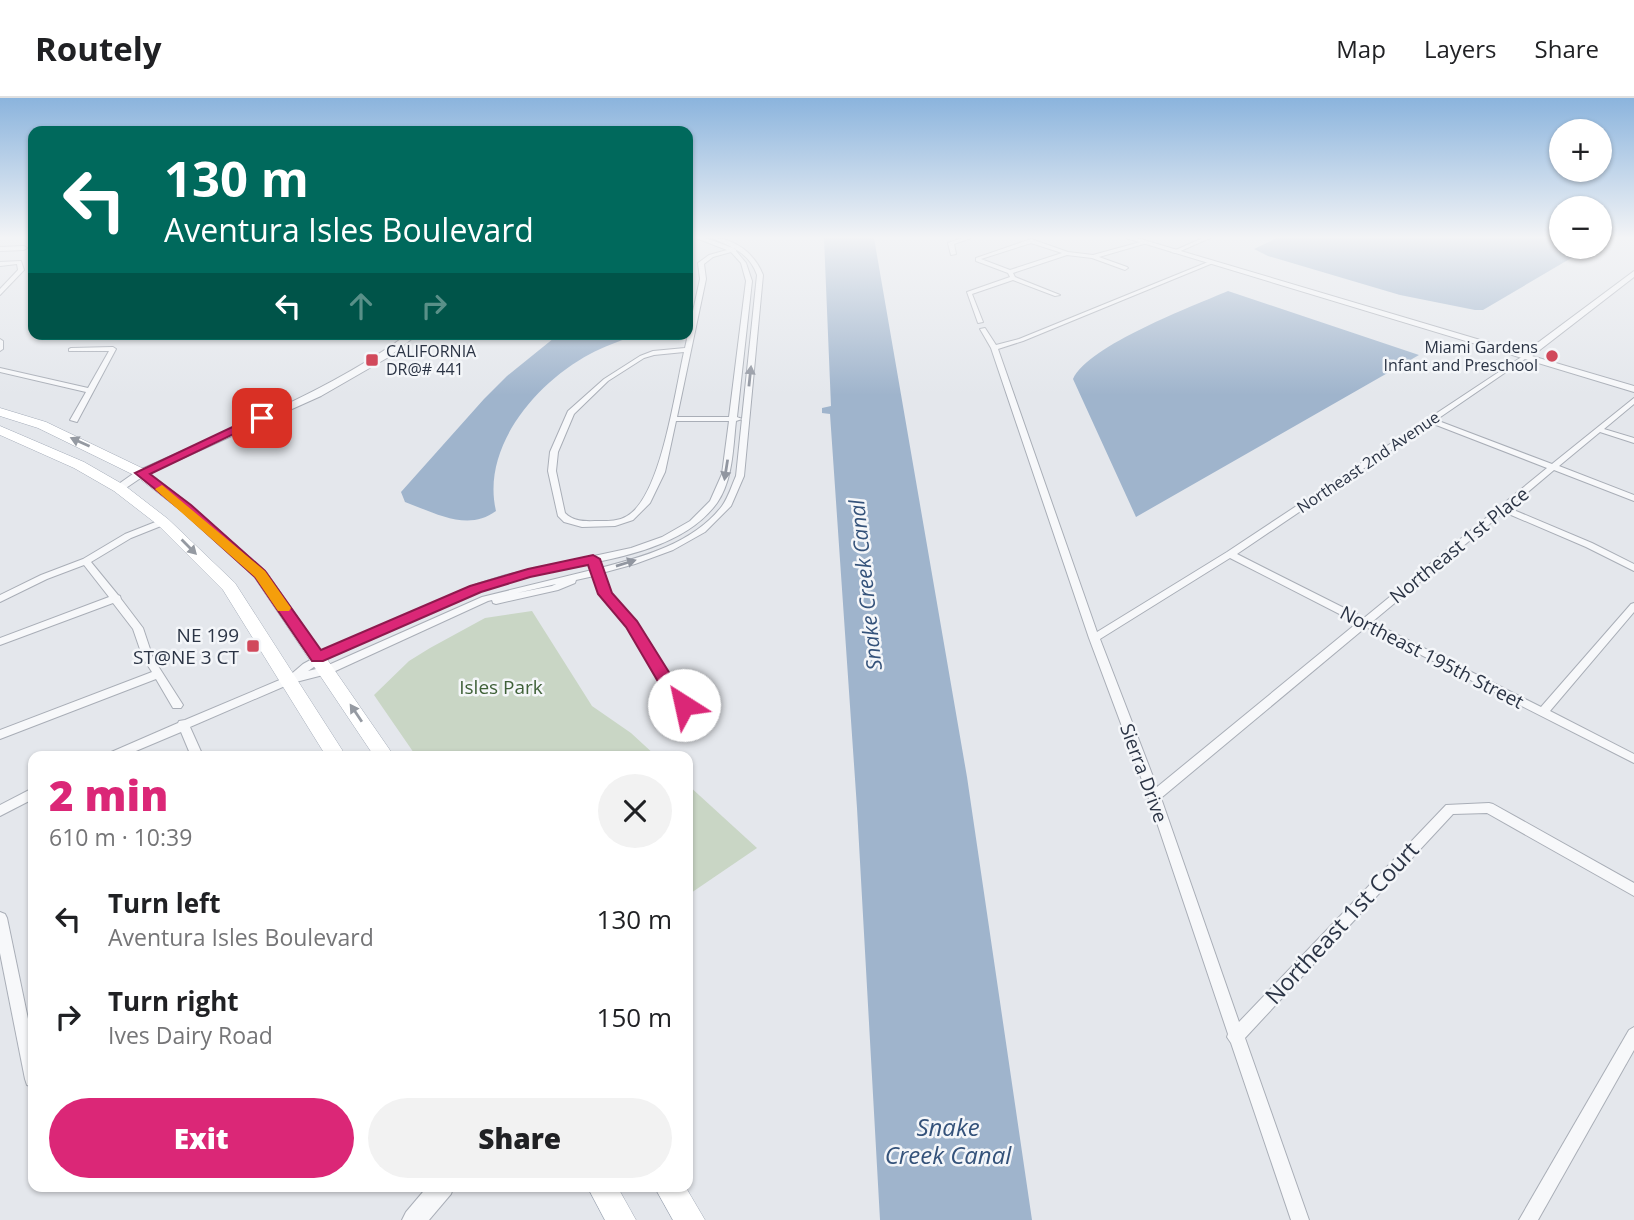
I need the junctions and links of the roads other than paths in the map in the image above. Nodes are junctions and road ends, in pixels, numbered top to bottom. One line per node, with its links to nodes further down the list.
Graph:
1 (701, 290): 10 (street)
2 (748, 290): 25 (street)
3 (758, 290): 26 (street, one-way to 3)
4 (975, 290): 14 (street, Sierra Drive)
5 (1045, 290): 9 (street)
6 (1143, 290): 14 (street)
7 (1302, 290): 18 (street)
8 (1611, 290): 18 (street, Northeast 2nd Avenue)
9 (1057, 296)
10 (693, 328)
11 (407, 340): 33 (street)
12 (690, 340): 17 (street)
13 (0, 341): 15 (street)
14 (994, 348): 47 (street, Sierra Drive)
15 (0, 349)
16 (71, 350): 21 (street)
17 (688, 351): 24 (street); 24 (street)
18 (1525, 357): 20 (street); 28 (street, Northeast 2nd Avenue)
19 (0, 370): 21 (street)
20 (1634, 389)
21 (90, 391): 27 (street)
22 (1634, 400): 29 (street, Northeast 1st Place)
23 (0, 412): 33 (main road, one-way to 23)
24 (674, 419): 25 (street)
25 (733, 419): 26 (street); 39 (street, one-way to 39)
26 (745, 419): 42 (street, one-way to 26)
27 (74, 420)
28 (1430, 420): 32 (street); 38 (street, Northeast 2nd Avenue)
29 (1598, 429): 31 (street); 32 (street, Northeast 1st Place)
30 (0, 430): 34 (main road)
31 (1634, 441)
32 (1555, 467): 35 (street); 36 (street, Northeast 1st Place)
33 (141, 473): 34 (street); 49 (main road)
34 (118, 488): 37 (main road)
35 (1634, 498)
36 (1504, 509): 41 (street); 46 (street, Northeast 1st Place)
37 (163, 522): 40 (street); 51 (main road, one-way to 51)
38 (1230, 554): 46 (street, Northeast 195th Street); 47 (street, Northeast 2nd Avenue)
39 (593, 559): 42 (street); 49 (street)
40 (86, 561): 43 (street); 44 (street)
41 (1634, 568)
42 (597, 572): 49 (street); 53 (street)
43 (117, 598): 48 (street); 50 (street)
44 (0, 599)
45 (1634, 606): 54 (street)
46 (1363, 623): 54 (street, Northeast 195th Street); 63 (street, Northeast 1st Place)
47 (1094, 638): 63 (street, Sierra Drive)
48 (0, 642)
49 (322, 664): 51 (street); 60 (main road, one-way to 49)
50 (158, 674): 52 (street); 56 (street)
51 (289, 680): 55 (street); 59 (main road)
52 (177, 705)
53 (685, 706)
54 (1542, 713): 61 (street, Northeast 195th Street)
55 (183, 724): 57 (street); 58 (street)
56 (0, 735)
57 (124, 751)
58 (195, 751)
59 (333, 751)
60 (381, 751)
61 (1634, 759)
62 (28, 796): 64 (street)
63 (1154, 796): 68 (street, Sierra Drive)
64 (0, 811)
65 (1634, 890): 68 (street, Northeast 1st Court)
66 (0, 918): 69 (street)
67 (1634, 1035): 77 (street)
68 (1235, 1037): 76 (street, Sierra Drive)
69 (28, 1055)
70 (438, 1192): 73 (street)
71 (605, 1192): 74 (main road)
72 (672, 1192): 75 (main road)
73 (414, 1220)
74 (621, 1220)
75 (690, 1220)
76 (1300, 1220)
77 (1528, 1220)

